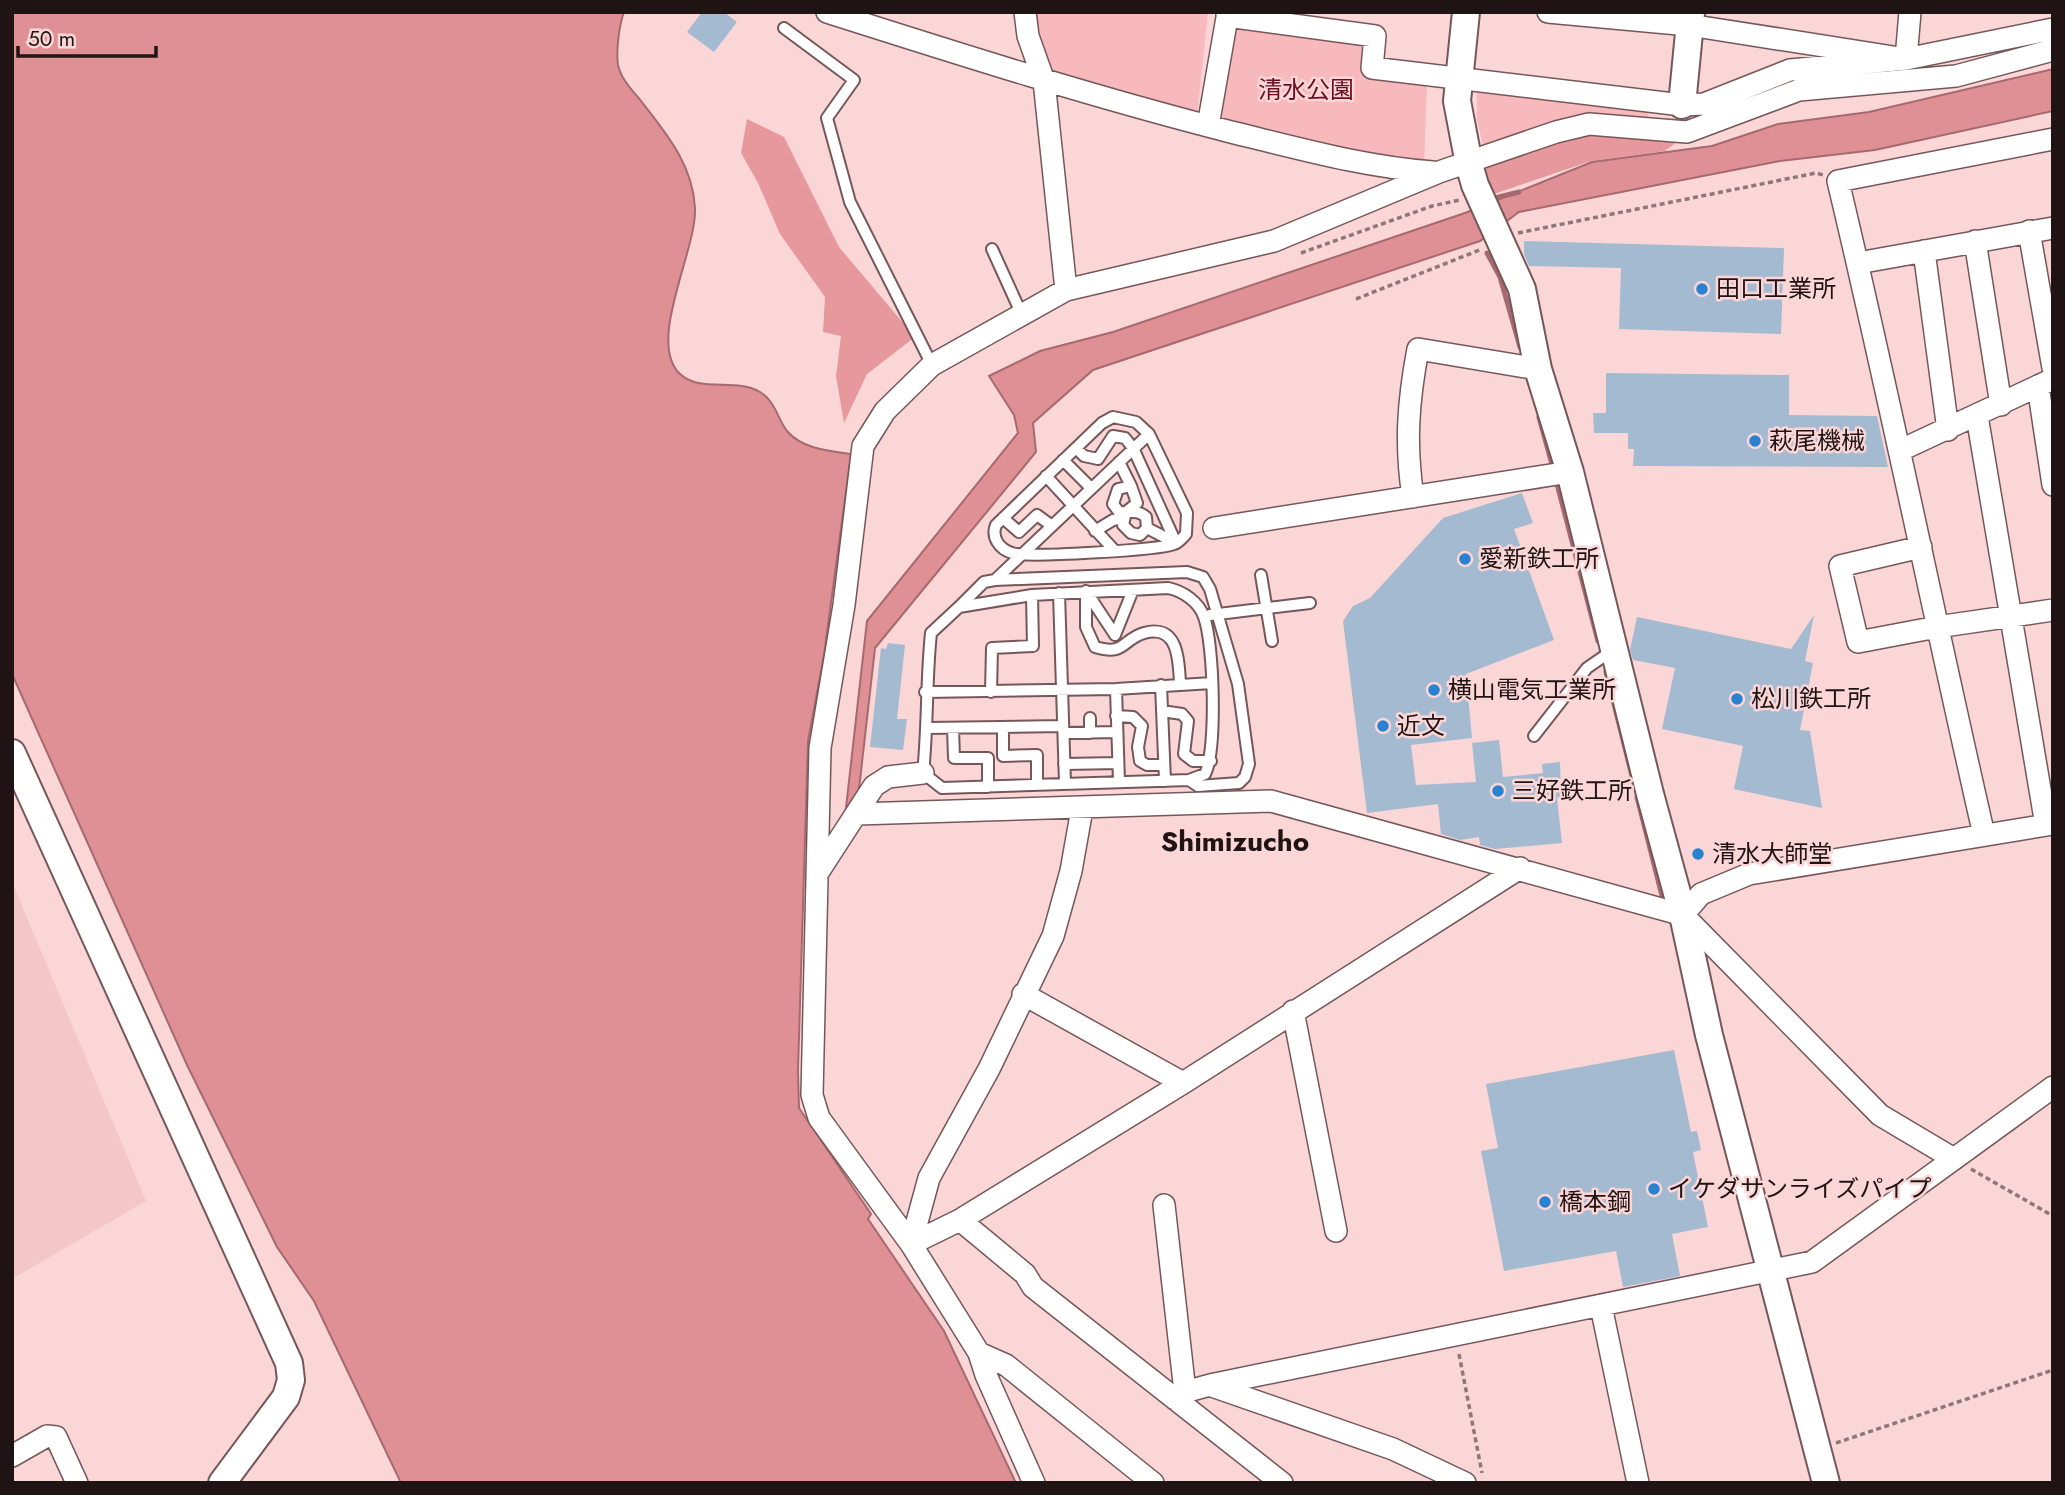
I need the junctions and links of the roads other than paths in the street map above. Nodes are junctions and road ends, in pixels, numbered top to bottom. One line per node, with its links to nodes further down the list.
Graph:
1 (827, 12): 13 (street)
2 (1025, 12): 13 (street)
3 (1466, 12): 12 (street)
4 (1548, 12): 7 (street)
5 (1910, 12): 11 (street)
6 (1228, 14): 12 (street); 15 (street)
7 (1690, 19): 11 (street); 14 (street)
8 (784, 28): 27 (lane)
9 (2053, 29): 11 (street)
10 (2053, 50): 17 (street)
11 (1906, 59): 14 (street)
12 (1457, 79): 14 (street); 17 (street)
13 (1044, 81): 15 (street); 25 (street)
14 (1682, 105)
15 (1208, 126): 18 (street)
16 (2053, 139): 24 (street)
17 (1469, 164): 18 (street); 29 (street)
18 (1439, 172): 25 (street)
19 (2053, 228): 20 (street)
20 (2029, 231): 21 (street); 28 (street)
21 (1975, 241): 23 (street); 31 (street)
22 (992, 249): 26 (lane)
23 (1924, 251): 24 (street); 33 (street)
24 (1858, 263): 37 (street)
25 (1066, 290): 26 (street)
26 (1022, 315): 27 (street)
27 (932, 365): 107 (street)
28 (2053, 368)
29 (1538, 369): 40 (street); 45 (street)
30 (2045, 383): 31 (street); 42 (street)
31 (2001, 405): 32 (street)
32 (1978, 416): 33 (street); 69 (street)
33 (1948, 430): 37 (street)
34 (1149, 434): 35 (lane); 36 (lane); 53 (lane)
35 (1076, 448): 36 (lane); 38 (lane)
36 (1133, 448): 39 (lane); 53 (lane)
37 (1901, 450): 54 (street)
38 (1063, 460): 41 (lane); 44 (lane)
39 (1119, 462): 43 (lane); 44 (lane)
40 (1570, 472): 45 (street); 72 (street)
41 (1046, 477): 46 (lane); 48 (lane)
42 (2053, 485)
43 (1131, 486): 47 (lane); 47 (lane)
44 (1091, 488): 46 (lane)
45 (1413, 497): 51 (street)
46 (1072, 507): 49 (lane); 52 (lane)
47 (1125, 515): 50 (lane); 50 (lane); 52 (lane)
48 (1003, 518): 49 (lane); 56 (lane)
49 (1052, 526): 56 (lane)
50 (1147, 528): 53 (lane)
51 (1214, 528)
52 (1095, 531): 55 (lane)
53 (1176, 543): 55 (lane)
54 (1921, 547): 70 (street); 70 (street)
55 (1114, 551): 56 (lane)
56 (1021, 555): 58 (lane)
57 (1261, 575): 65 (lane)
58 (995, 580): 64 (lane); 67 (lane)
59 (1133, 590): 60 (lane); 60 (lane); 68 (lane)
60 (1086, 591): 61 (lane); 75 (lane)
61 (1059, 593): 62 (lane); 76 (lane)
62 (1032, 595): 64 (lane); 79 (lane)
63 (1310, 603): 65 (lane)
64 (959, 607): 78 (lane)
65 (1267, 608): 67 (lane); 71 (lane)
66 (2053, 610): 69 (street)
67 (1217, 614): 68 (lane); 97 (lane)
68 (1204, 616): 73 (lane)
69 (2011, 617): 70 (street); 104 (street)
70 (1937, 627): 105 (street)
71 (1272, 641)
72 (1613, 650): 89 (lane); 108 (street)
73 (1212, 683): 75 (lane); 91 (lane)
74 (1161, 685): 75 (lane); 77 (lane); 80 (lane)
75 (1180, 685)
76 (1063, 689): 77 (lane); 79 (lane); 86 (lane)
77 (1116, 689): 81 (lane)
78 (925, 692): 79 (lane); 84 (lane)
79 (991, 692)
80 (1162, 712): 91 (lane); 94 (lane)
81 (1116, 716): 87 (lane); 94 (lane)
82 (1090, 718): 88 (lane)
83 (1003, 727): 85 (lane); 86 (lane); 100 (lane)
84 (928, 728): 85 (lane); 95 (lane)
85 (954, 728): 101 (lane)
86 (1063, 730): 88 (lane); 93 (lane)
87 (1116, 732): 88 (lane); 92 (lane)
88 (1090, 733)
89 (1534, 736)
90 (12, 753): 125 (street)
91 (1212, 761): 97 (lane)
92 (1118, 763): 93 (lane); 98 (lane)
93 (1064, 764): 99 (lane)
94 (1164, 765): 96 (lane)
95 (923, 773): 101 (lane); 103 (street)
96 (1165, 780): 97 (lane); 98 (lane)
97 (1189, 780)
98 (1119, 782): 99 (lane)
99 (1065, 783): 100 (lane)
100 (1037, 785): 101 (lane)
101 (988, 787)
102 (1082, 809): 103 (street); 106 (street); 109 (street)
103 (857, 814): 107 (street)
104 (2049, 825): 105 (street)
105 (1984, 835): 108 (street)
106 (1520, 868): 108 (street); 110 (street)
107 (817, 874): 117 (street)
108 (1683, 915): 113 (street); 118 (street)
109 (1023, 994): 111 (street); 117 (street)
110 (1293, 1011): 111 (street); 116 (street)
111 (1182, 1083): 115 (street)
112 (2053, 1087): 113 (street)
113 (1954, 1159): 118 (street)
114 (1164, 1205): 122 (street)
115 (960, 1220): 117 (street); 122 (street)
116 (1336, 1231)
117 (911, 1244): 120 (street)
118 (1770, 1269): 119 (street); 131 (street)
119 (1601, 1306): 121 (street); 130 (street)
120 (979, 1353): 126 (street); 127 (street)
121 (1210, 1385): 122 (street); 129 (street)
122 (1180, 1395): 128 (street)
123 (12, 1456): 124 (street)
124 (77, 1483)
125 (222, 1483)
126 (1034, 1483)
127 (1153, 1483)
128 (1282, 1483)
129 (1465, 1483)
130 (1638, 1483)
131 (1826, 1483)

